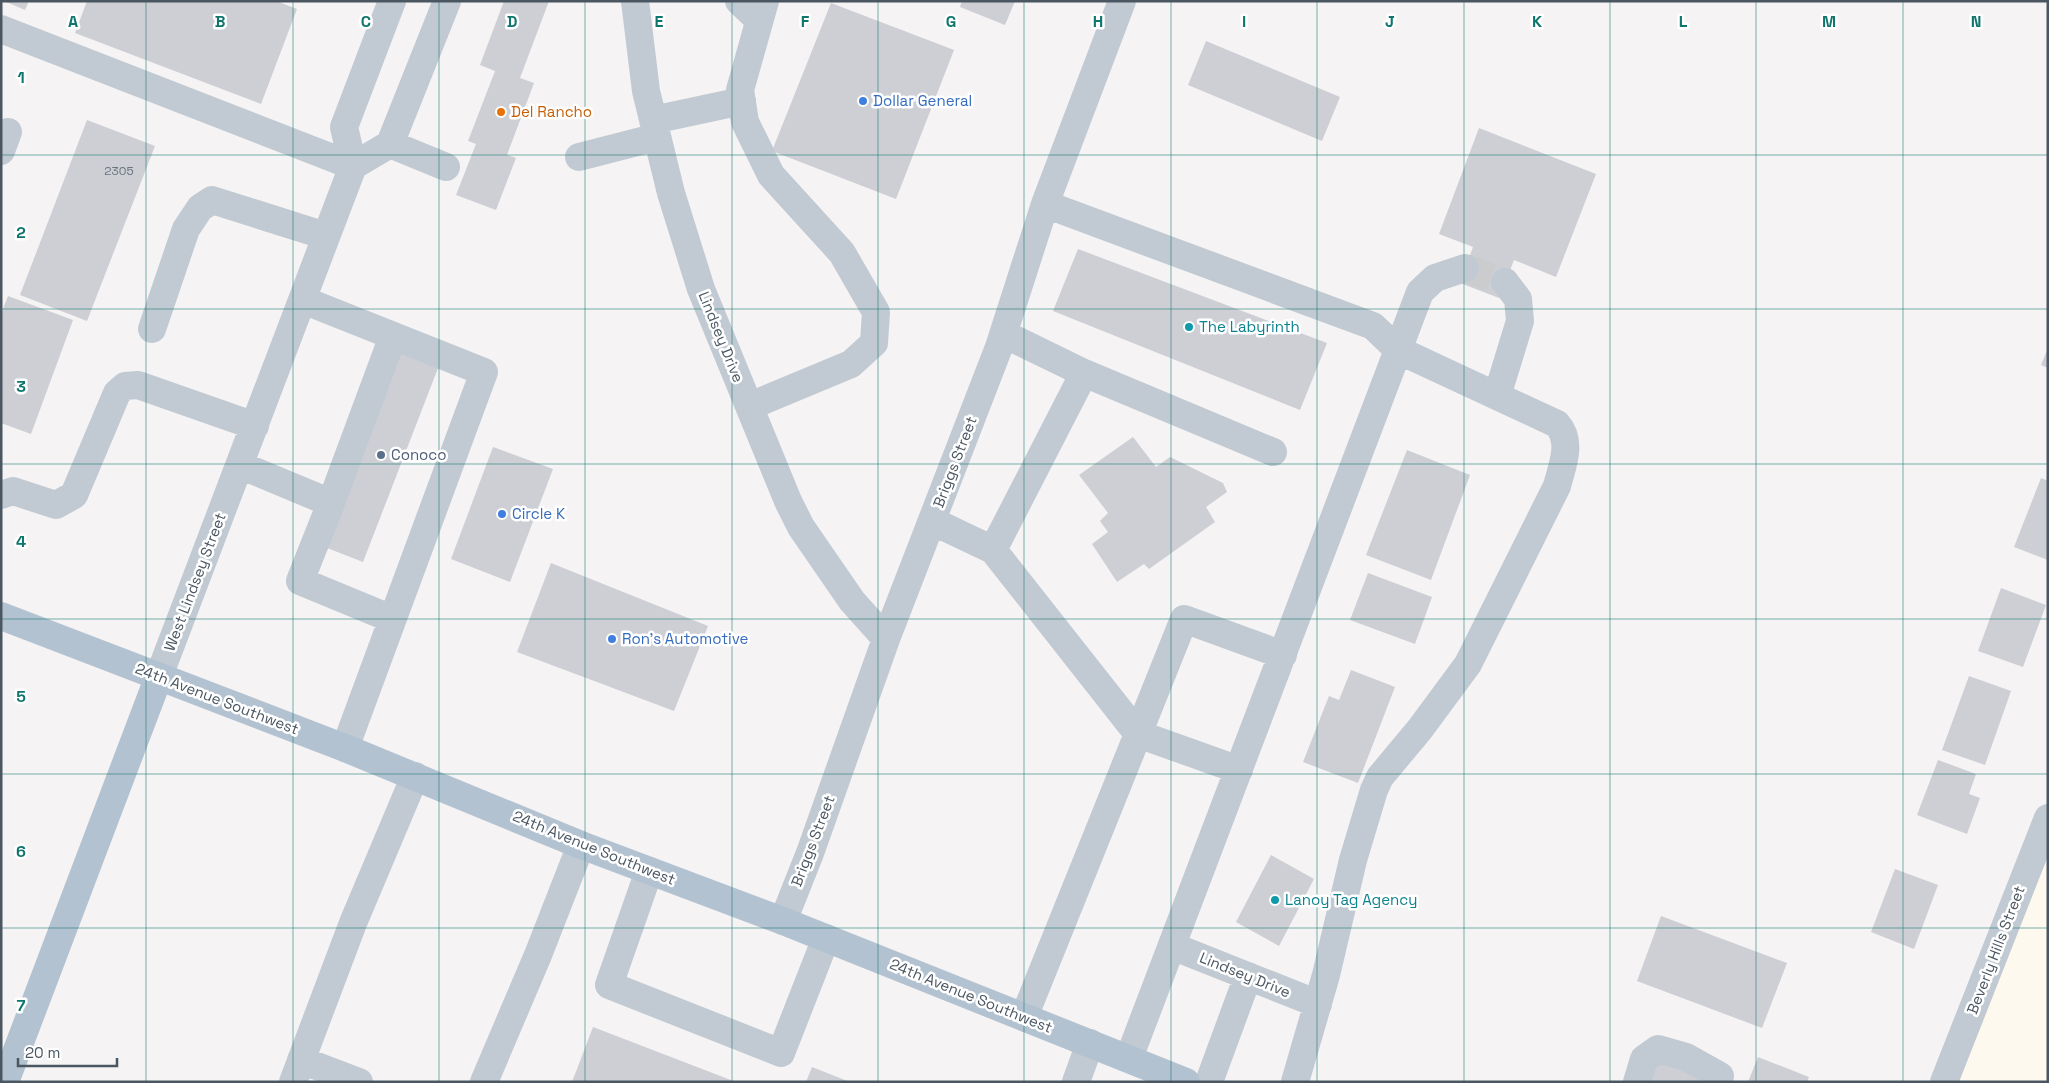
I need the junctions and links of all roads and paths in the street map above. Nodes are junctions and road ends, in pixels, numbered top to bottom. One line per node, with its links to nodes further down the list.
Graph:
1 (392, 1): 12 (street)
2 (447, 1): 10 (street)
3 (634, 1): 9 (street, Lindsey Drive)
4 (739, 1): 6 (street)
5 (1122, 1): 14 (street, Briggs Street)
6 (762, 11): 8 (street)
7 (1, 29): 12 (street)
8 (742, 101): 9 (street); 25 (street)
9 (655, 128): 11 (street); 25 (street, Lindsey Drive)
10 (390, 144): 12 (street); 13 (street)
11 (579, 157)
12 (353, 166): 15 (street, West Lindsey Street)
13 (446, 167)
14 (1045, 204): 20 (street, Briggs Street); 22 (street)
15 (326, 236): 18 (street, West Lindsey Street); 19 (street)
16 (1465, 268): 22 (street)
17 (1505, 282): 24 (street)
18 (303, 300): 21 (street); 26 (street, West Lindsey Street)
19 (152, 329)
20 (1004, 334): 23 (street); 31 (street, Briggs Street)
21 (393, 336): 30 (street); 34 (street)
22 (1398, 350): 24 (street); 36 (street)
23 (1084, 372): 27 (street); 32 (street)
24 (1497, 396): 49 (street)
25 (750, 406): 35 (street, Lindsey Drive)
26 (255, 426): 28 (street, West Lindsey Street); 29 (street)
27 (1274, 452)
28 (240, 465): 30 (street); 37 (street, West Lindsey Street)
29 (1, 495)
30 (331, 503): 34 (street)
31 (932, 522): 32 (street); 35 (street, Briggs Street)
32 (993, 550): 38 (street)
33 (1, 616): 37 (main road, 24th Avenue Southwest)
34 (392, 619): 39 (street)
35 (886, 639): 45 (street, Briggs Street)
36 (1283, 655): 38 (street); 40 (street)
37 (159, 676): 39 (main road, 24th Avenue Southwest); 54 (main road, West Lindsey Street)
38 (1138, 734): 40 (street); 50 (street)
39 (345, 748): 41 (main road, 24th Avenue Southwest)
40 (1239, 770): 47 (street)
41 (415, 776): 43 (main road, 24th Avenue Southwest); 53 (street)
42 (2048, 818): 63 (street, Beverly Hills Street)
43 (581, 845): 44 (main road, 24th Avenue Southwest); 56 (street)
44 (648, 871): 45 (main road, 24th Avenue Southwest); 46 (street)
45 (783, 921): 46 (main road, 24th Avenue Southwest)
46 (826, 938): 50 (main road, 24th Avenue Southwest)
47 (1172, 946): 48 (street, Lindsey Drive); 52 (street)
48 (1248, 976): 49 (street, Lindsey Drive); 59 (street)
49 (1318, 1004): 60 (street)
50 (1024, 1017): 51 (main road, 24th Avenue Southwest)
51 (1090, 1043): 52 (main road, 24th Avenue Southwest); 57 (street)
52 (1129, 1058): 58 (main road, 24th Avenue Southwest)
53 (297, 1071): 55 (street)
54 (4, 1082)
55 (359, 1082)
56 (484, 1082)
57 (1076, 1082)
58 (1186, 1082)
59 (1209, 1082)
60 (1295, 1082)
61 (1636, 1082): 62 (street)
62 (1718, 1082)
63 (1944, 1082)

